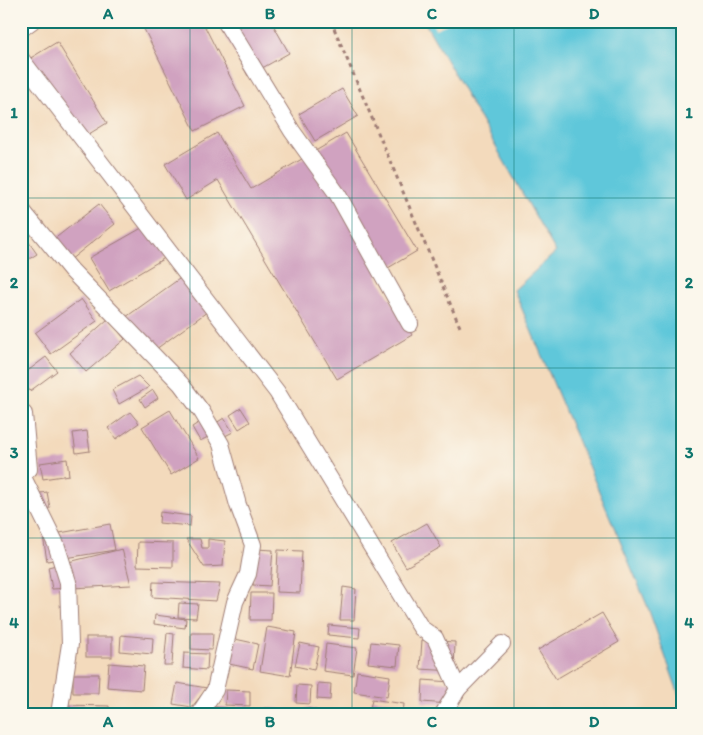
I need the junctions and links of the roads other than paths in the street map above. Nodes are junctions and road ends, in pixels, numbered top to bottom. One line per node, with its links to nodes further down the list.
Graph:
1 (32, 21): 3 (street)
2 (225, 21): 6 (street)
3 (21, 29)
4 (21, 59): 10 (street)
5 (21, 209): 12 (street)
6 (410, 324)
7 (21, 414): 8 (street)
8 (21, 473): 11 (street)
9 (502, 644): 10 (street)
10 (458, 689): 13 (street)
11 (59, 714)
12 (199, 714)
13 (443, 714)

